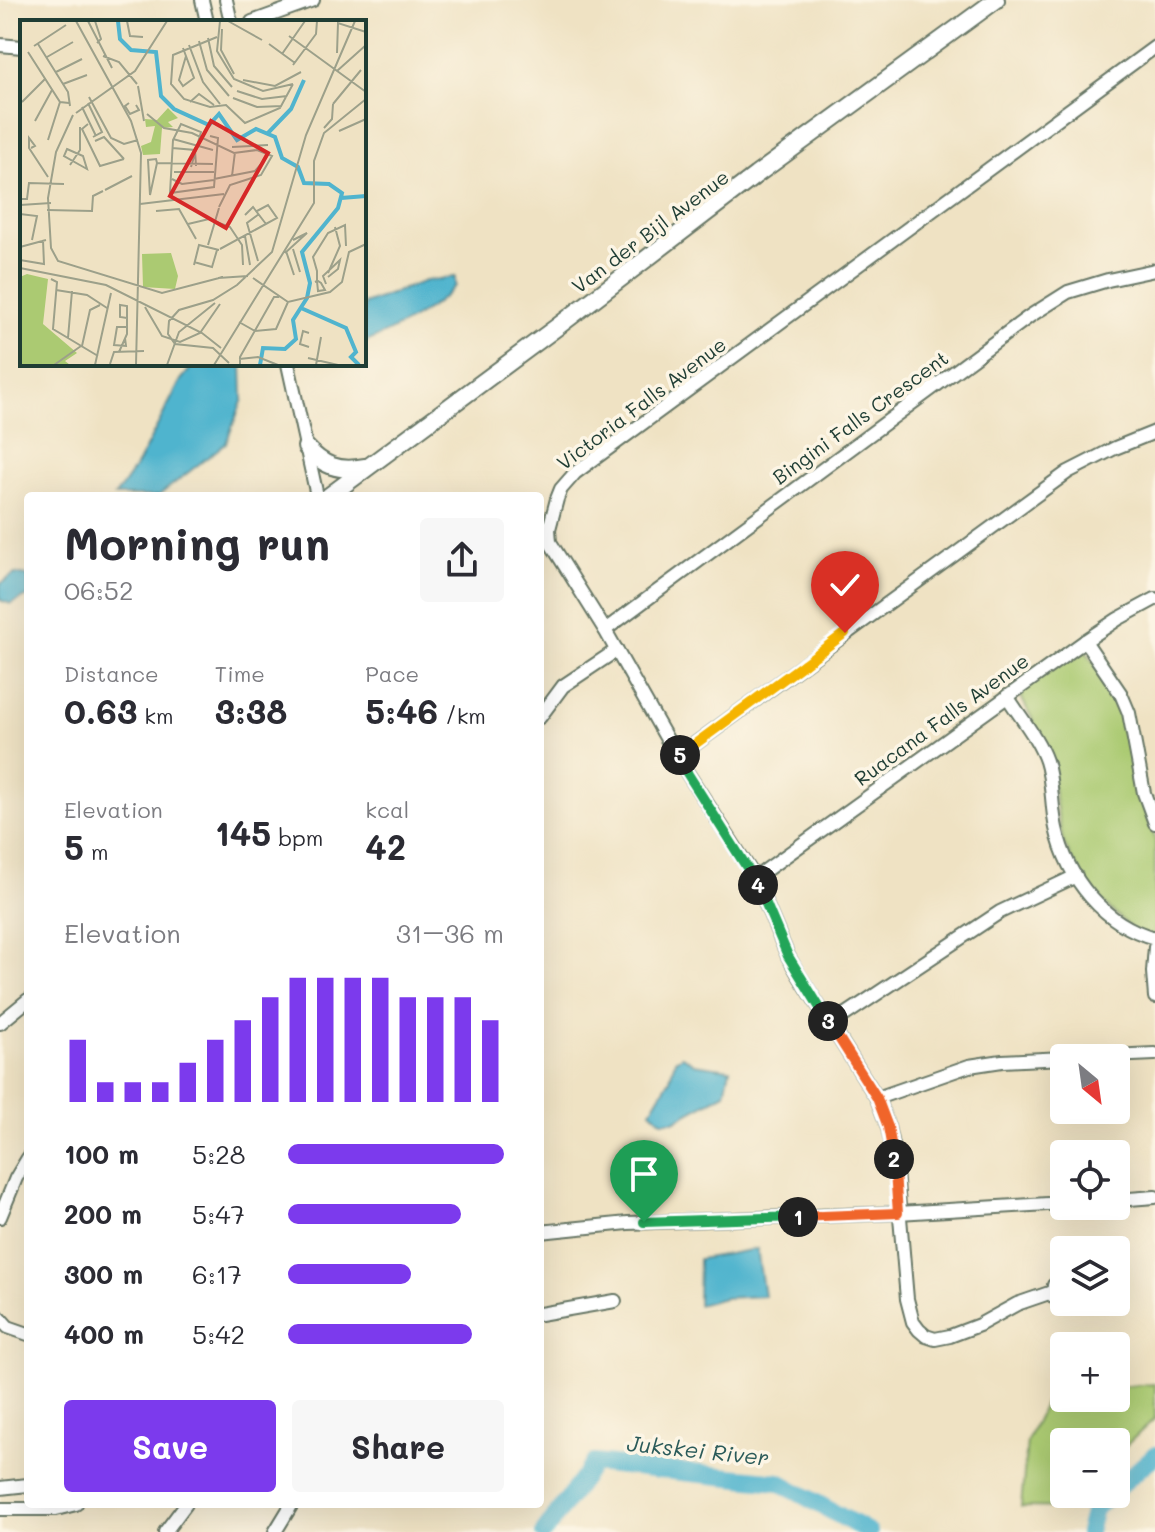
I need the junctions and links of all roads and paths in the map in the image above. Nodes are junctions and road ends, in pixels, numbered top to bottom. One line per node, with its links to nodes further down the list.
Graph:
1 (202, 0): 5 (street)
2 (226, 0): 6 (street)
3 (313, 0): 7 (street)
4 (996, 0): 15 (street, Van der Bijl Avenue)
5 (207, 20)
6 (231, 20)
7 (258, 20)
8 (0, 45): 9 (street)
9 (20, 47)
10 (1155, 47): 19 (street, Victoria Falls Avenue)
11 (1155, 270): 19 (street, Bingini Falls Crescent)
12 (292, 368): 14 (street)
13 (1155, 432): 24 (street)
14 (306, 447): 15 (street); 16 (street)
15 (367, 466): 17 (street, Van der Bijl Avenue)
16 (316, 492)
17 (334, 492)
18 (1155, 599): 20 (street, Ruacana Falls Avenue)
19 (605, 630): 21 (street, Victoria Falls Avenue)
20 (1085, 641): 22 (street, Ruacana Falls Avenue); 25 (street)
21 (617, 650): 23 (street); 24 (street, Victoria Falls Avenue)
22 (1007, 696): 27 (street); 28 (street, Ruacana Falls Avenue)
23 (544, 712)
24 (677, 757): 28 (street, Victoria Falls Avenue)
25 (1152, 805): 26 (street)
26 (1155, 823)
27 (1076, 876): 29 (street); 34 (street)
28 (755, 878): 34 (street, Victoria Falls Avenue)
29 (1155, 938)
30 (1155, 947): 31 (street)
31 (1155, 997)
32 (24, 1003): 33 (street)
33 (0, 1023)
34 (830, 1025): 38 (street, Victoria Falls Avenue)
35 (1155, 1054): 36 (street)
36 (1130, 1055)
37 (1050, 1059): 38 (street)
38 (877, 1098): 43 (street, Victoria Falls Avenue)
39 (24, 1165): 44 (street)
40 (1155, 1197): 41 (street)
41 (1130, 1199)
42 (1050, 1204): 43 (street)
43 (898, 1213): 45 (street); 46 (street, Victoria Falls Avenue)
44 (0, 1217)
45 (544, 1232)
46 (1050, 1293)
47 (615, 1301): 48 (street)
48 (544, 1313)
49 (0, 1318): 50 (street)
50 (24, 1334)
51 (24, 1485): 52 (street); 57 (street)
52 (0, 1488)
53 (60, 1508): 57 (street)
54 (183, 1508): 58 (street)
55 (290, 1508): 59 (street)
56 (0, 1509): 57 (street)
57 (20, 1509)
58 (165, 1532)
59 (275, 1532)

